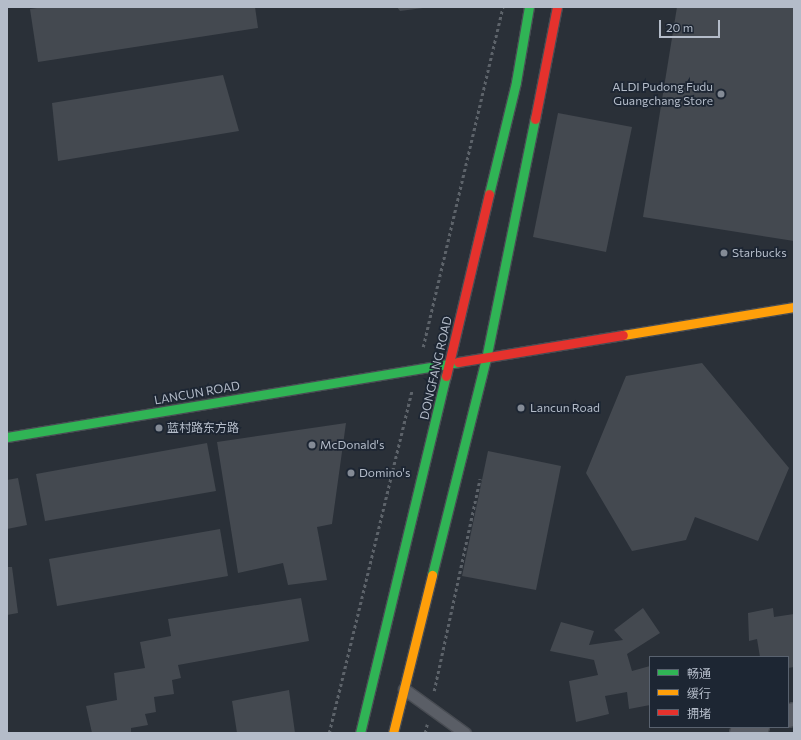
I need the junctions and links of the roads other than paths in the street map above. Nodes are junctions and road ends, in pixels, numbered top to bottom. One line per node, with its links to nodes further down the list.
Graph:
1 (529, 7): 5 (main road, DONGFANG ROAD)
2 (557, 7): 4 (main road)
3 (794, 307): 4 (main road, LANCUN ROAD)
4 (486, 359): 5 (main road, LANCUN ROAD); 7 (main road)
5 (450, 364): 6 (main road, LANCUN ROAD); 9 (main road, DONGFANG ROAD)
6 (7, 437)
7 (404, 689): 10 (main road); 11 (lane)
8 (755, 728): 12 (street)
9 (360, 733)
10 (392, 733)
11 (465, 733)
12 (741, 733)

